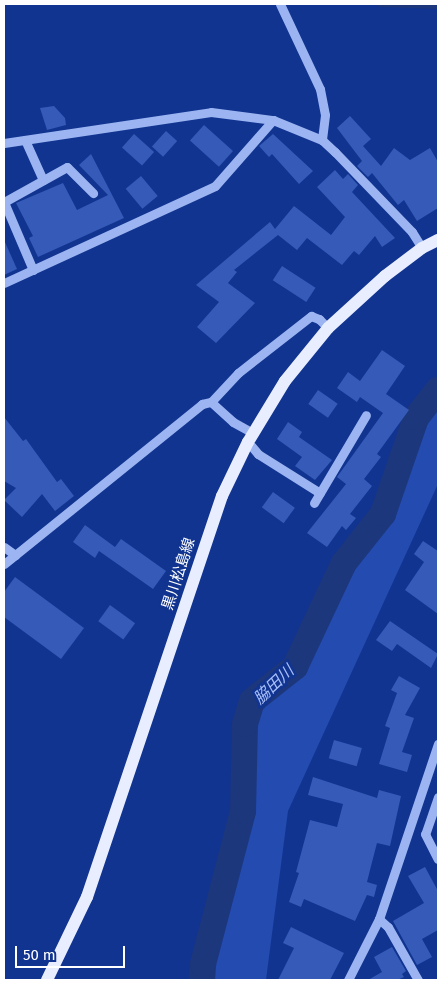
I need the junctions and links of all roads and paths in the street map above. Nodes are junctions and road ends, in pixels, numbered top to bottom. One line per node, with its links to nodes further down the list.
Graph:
1 (280, 4): 4 (street)
2 (273, 120): 3 (street); 4 (street); 10 (street)
3 (25, 140): 5 (street); 6 (street)
4 (322, 140): 9 (street)
5 (4, 143)
6 (43, 180): 7 (street); 10 (street)
7 (93, 193)
8 (438, 240): 9 (main road, 黒川松島線)
9 (422, 248): 12 (main road, 黒川松島線)
10 (33, 270): 11 (street)
11 (4, 283)
12 (328, 328): 13 (street); 15 (main road, 黒川松島線)
13 (211, 402): 15 (street); 19 (street)
14 (366, 414): 16 (street)
15 (251, 437): 16 (street); 25 (main road, 黒川松島線)
16 (320, 493): 17 (street)
17 (314, 503)
18 (4, 547): 19 (street)
19 (15, 555): 20 (street)
20 (4, 564)
21 (438, 744): 24 (street)
22 (438, 797): 23 (street)
23 (438, 859)
24 (379, 919): 26 (street); 27 (street)
25 (47, 980)
26 (348, 980)
27 (418, 980)

